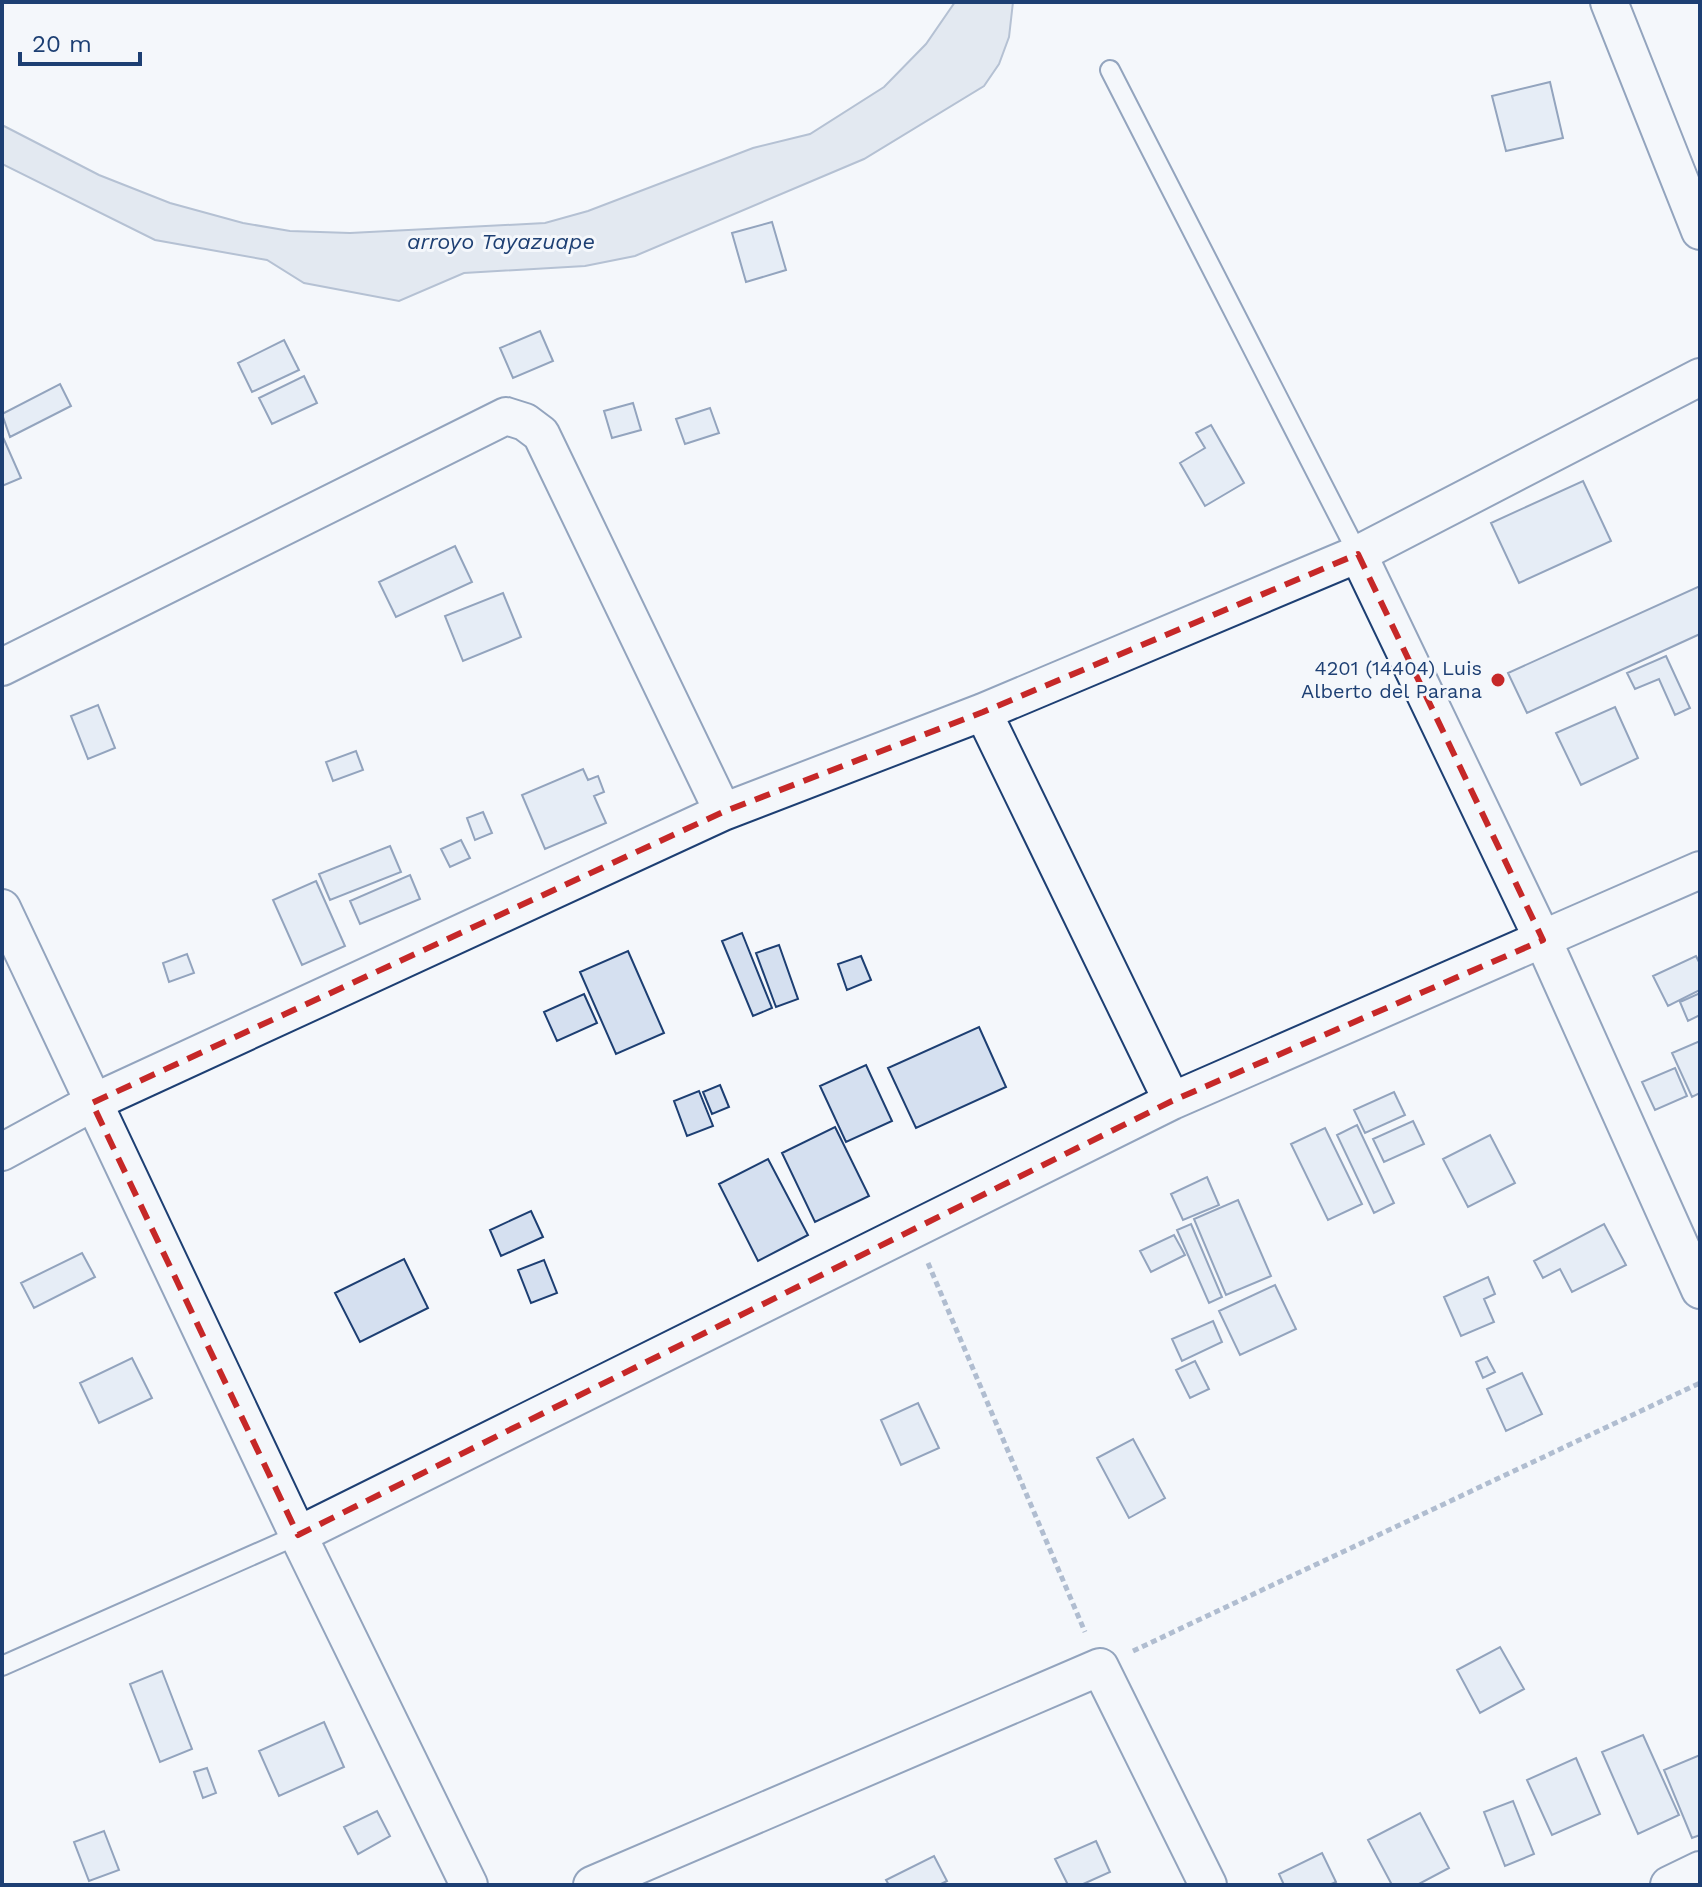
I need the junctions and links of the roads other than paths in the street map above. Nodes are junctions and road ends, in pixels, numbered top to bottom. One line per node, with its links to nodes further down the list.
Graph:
1 (1609, 2): 3 (street)
2 (1110, 70): 5 (lane)
3 (1700, 231)
4 (1700, 377): 5 (street)
5 (1358, 554): 7 (street); 11 (street)
6 (2, 667): 8 (street)
7 (983, 712): 8 (street); 12 (street)
8 (723, 812): 13 (street)
9 (1700, 870): 11 (street)
10 (2, 908): 13 (street)
11 (1543, 940): 12 (street); 15 (street)
12 (1172, 1101): 16 (street)
13 (92, 1103): 14 (street); 16 (street)
14 (2, 1152)
15 (1700, 1290)
16 (298, 1535): 17 (lane); 19 (street)
17 (2, 1666)
18 (1700, 1870): 22 (street)
19 (469, 1885)
20 (592, 1885): 21 (street)
21 (1208, 1885)
22 (1669, 1885)

